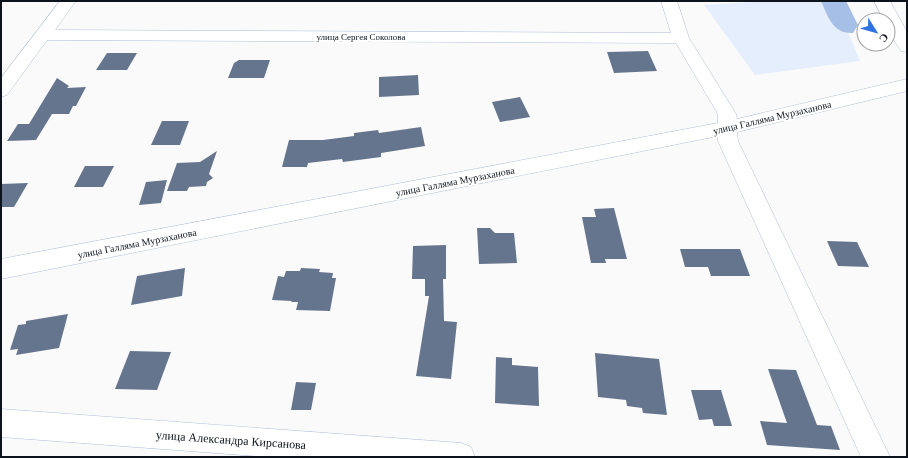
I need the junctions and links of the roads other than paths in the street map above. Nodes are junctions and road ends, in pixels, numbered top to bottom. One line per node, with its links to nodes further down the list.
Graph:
1 (68, 1): 4 (street)
2 (669, 1): 5 (street)
3 (882, 1): 6 (street)
4 (42, 35): 5 (street, улица Сергея Соколова); 8 (street)
5 (681, 38): 9 (street)
6 (907, 46)
7 (907, 85): 9 (street, улица Галляма Мурзаханова)
8 (1, 91)
9 (729, 128): 10 (street, улица Галляма Мурзаханова); 13 (street)
10 (1, 269)
11 (1, 423): 12 (street, улица Александра Кирсанова)
12 (461, 457)
13 (876, 457)

